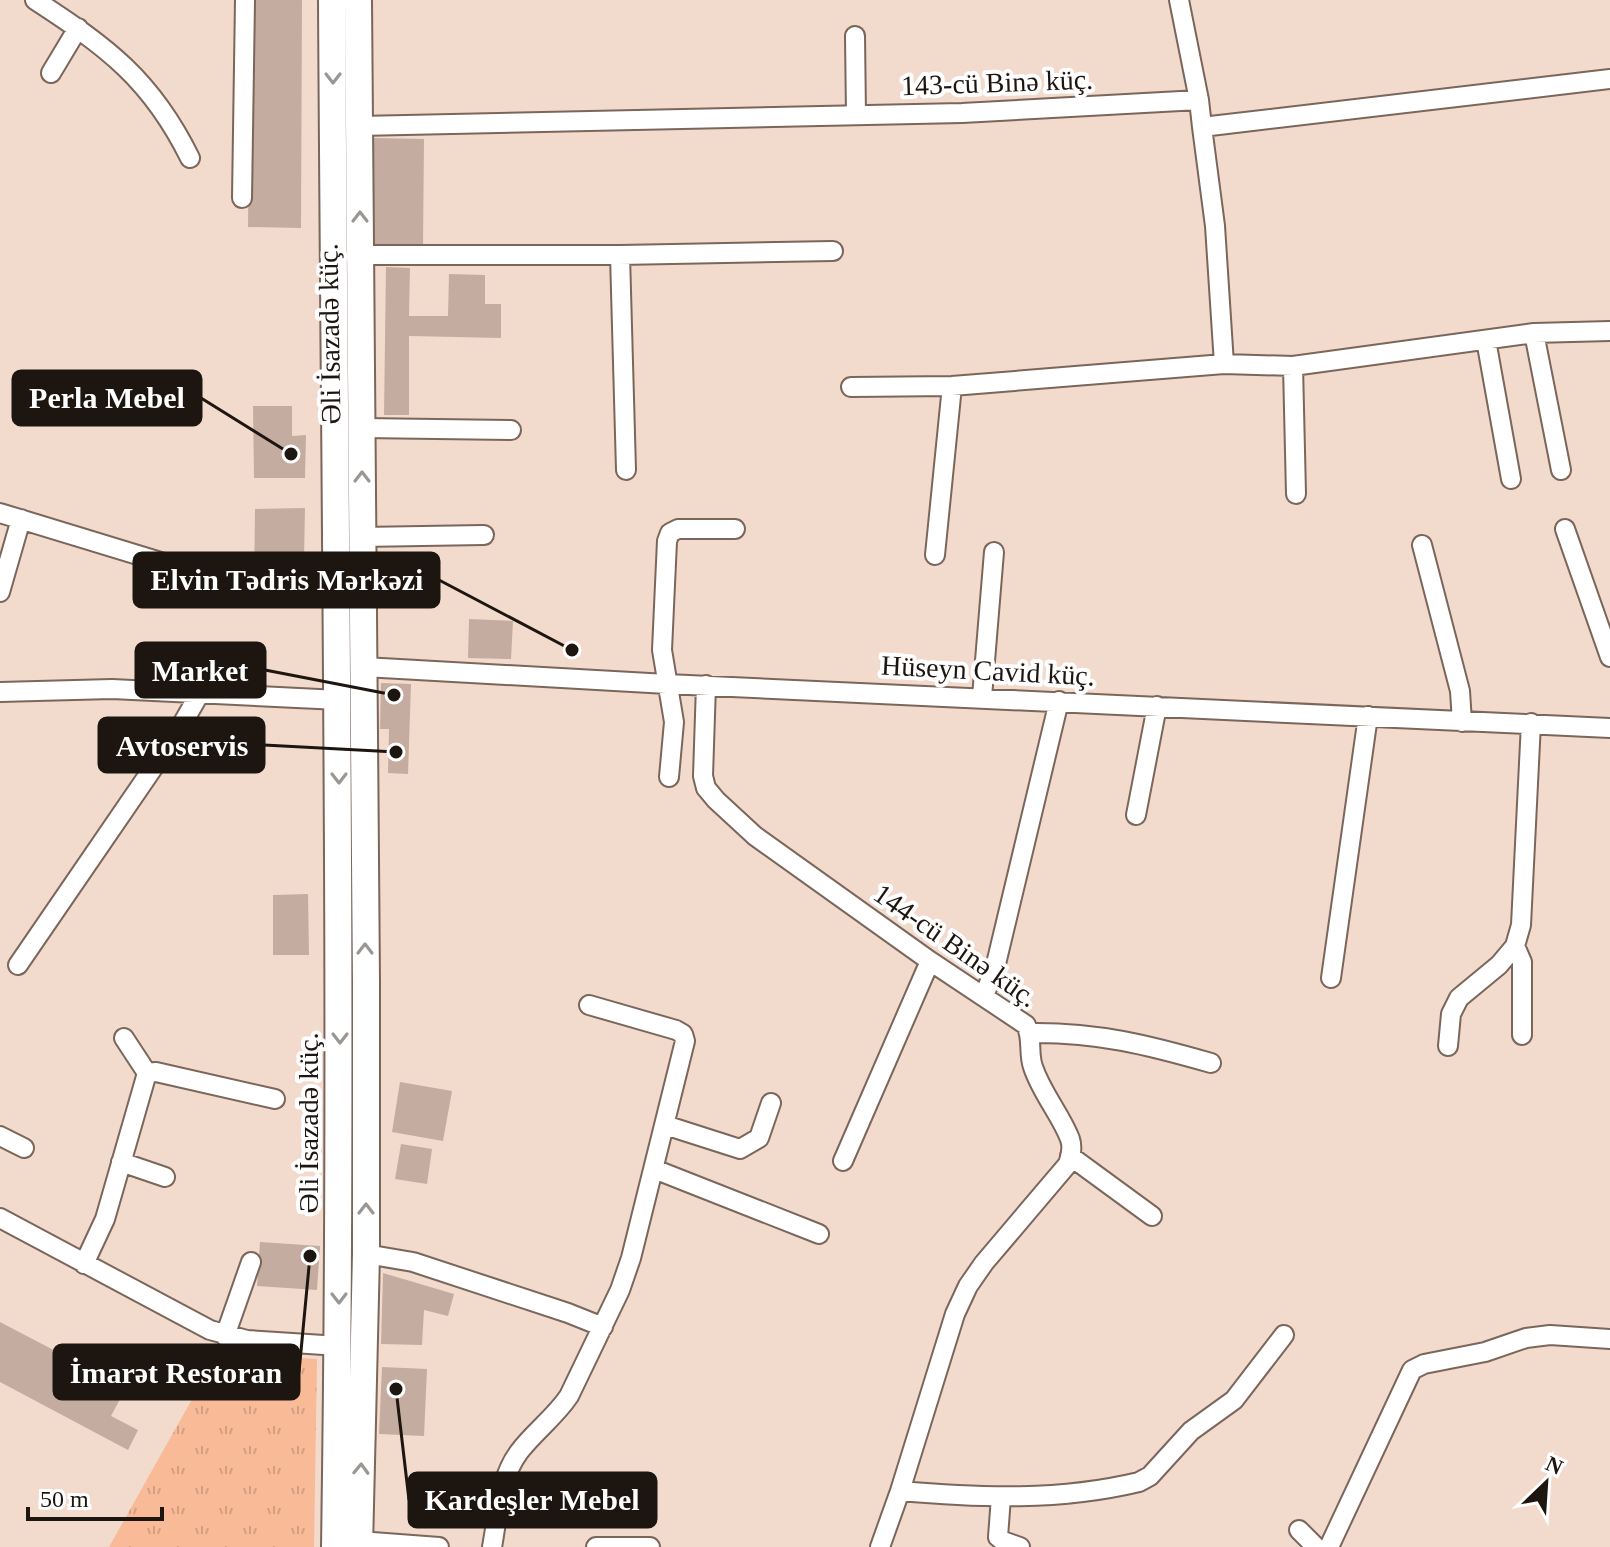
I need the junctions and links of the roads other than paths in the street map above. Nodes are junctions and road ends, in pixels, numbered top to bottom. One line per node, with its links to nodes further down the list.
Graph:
1 (35, 0): 6 (street)
2 (245, 0): 15 (street)
3 (332, 0): 44 (main road, Əli İsazadə küç., one-way to 44)
4 (358, 0): 12 (main road, Əli İsazadə küç.)
5 (1179, 0): 10 (street)
6 (78, 28): 8 (street); 14 (street)
7 (855, 36): 11 (street)
8 (51, 73)
9 (1610, 79): 13 (street)
10 (1199, 100): 11 (street, 143-cü Binə küç.); 13 (street)
11 (856, 115): 12 (street, 143-cü Binə küç.)
12 (359, 126): 17 (main road, Əli İsazadə küç., one-way to 12)
13 (1202, 127): 22 (street)
14 (190, 158)
15 (242, 198)
16 (833, 251): 18 (street)
17 (360, 255): 18 (street); 26 (main road, Əli İsazadə küç.)
18 (620, 255): 28 (street)
19 (1610, 331): 20 (street)
20 (1534, 333): 21 (street); 29 (street)
21 (1486, 340): 23 (street); 30 (street)
22 (1224, 364): 23 (street); 24 (street)
23 (1293, 366): 31 (street)
24 (952, 386): 25 (street); 40 (street)
25 (851, 387)
26 (362, 428): 27 (street); 37 (main road, Əli İsazadə küç., one-way to 26)
27 (511, 430)
28 (626, 470)
29 (1561, 470)
30 (1511, 479)
31 (1296, 494)
32 (0, 513): 33 (street)
33 (21, 519): 41 (street); 42 (street)
34 (735, 529): 45 (street)
35 (1565, 529): 43 (street)
36 (484, 535): 37 (street)
37 (361, 537): 44 (main road, Əli İsazadə küç.)
38 (1422, 545): 54 (street)
39 (994, 552): 49 (street)
40 (935, 555)
41 (233, 584)
42 (0, 592)
43 (1610, 657)
44 (351, 666): 45 (street, Hüseyn Cavid küç.); 50 (main road)
45 (667, 684): 46 (street, Hüseyn Cavid küç.); 57 (street)
46 (706, 685): 49 (street, Hüseyn Cavid küç.); 60 (street, 144-cü Binə küç.)
47 (0, 692): 48 (street)
48 (200, 693): 50 (street); 61 (street)
49 (982, 697): 51 (street, Hüseyn Cavid küç.)
50 (351, 700): 84 (main road, Əli İsazadə küç., one-way to 50); 91 (main road, Əli İsazadə küç., one-way to 91)
51 (1059, 701): 52 (street, Hüseyn Cavid küç.); 63 (street)
52 (1157, 706): 53 (street, Hüseyn Cavid küç.); 58 (street)
53 (1368, 716): 54 (street, Hüseyn Cavid küç.); 62 (street)
54 (1462, 722): 55 (street, Hüseyn Cavid küç.)
55 (1531, 723): 56 (street, Hüseyn Cavid küç.); 59 (street)
56 (1610, 728)
57 (669, 777)
58 (1136, 815)
59 (1515, 946): 66 (street); 68 (street)
60 (930, 961): 63 (street, 144-cü Binə küç.); 77 (street)
61 (18, 965)
62 (1331, 978)
63 (984, 996): 65 (street, 144-cü Binə küç.)
64 (589, 1005): 73 (street)
65 (1030, 1033): 69 (street); 76 (street, 144-cü Binə küç.)
66 (1522, 1035)
67 (124, 1038): 70 (street)
68 (1448, 1046)
69 (1211, 1063)
70 (147, 1073): 71 (street); 78 (street)
71 (275, 1099)
72 (771, 1103): 73 (street)
73 (665, 1125): 79 (street)
74 (0, 1136): 75 (street)
75 (24, 1148)
76 (1070, 1156): 81 (street); 92 (street)
77 (843, 1161)
78 (121, 1162): 80 (street); 86 (street)
79 (654, 1169): 83 (street); 87 (street)
80 (165, 1177)
81 (1152, 1216)
82 (0, 1218): 86 (street)
83 (819, 1234)
84 (366, 1254): 87 (street); 91 (main road, Əli İsazadə küç.)
85 (251, 1262): 89 (street)
86 (84, 1264): 89 (street)
87 (603, 1327): 97 (street)
88 (1284, 1335): 93 (street)
89 (225, 1336): 91 (street)
90 (1610, 1339): 103 (street)
91 (352, 1347): 95 (main road, Əli İsazadə küç.)
92 (900, 1491): 93 (street); 100 (street)
93 (1001, 1497): 101 (street)
94 (1299, 1530): 102 (street)
95 (351, 1545): 96 (street)
96 (439, 1547)
97 (492, 1547)
98 (596, 1547): 99 (street)
99 (650, 1547)
100 (880, 1547)
101 (1020, 1547)
102 (1316, 1547)
103 (1329, 1547)

